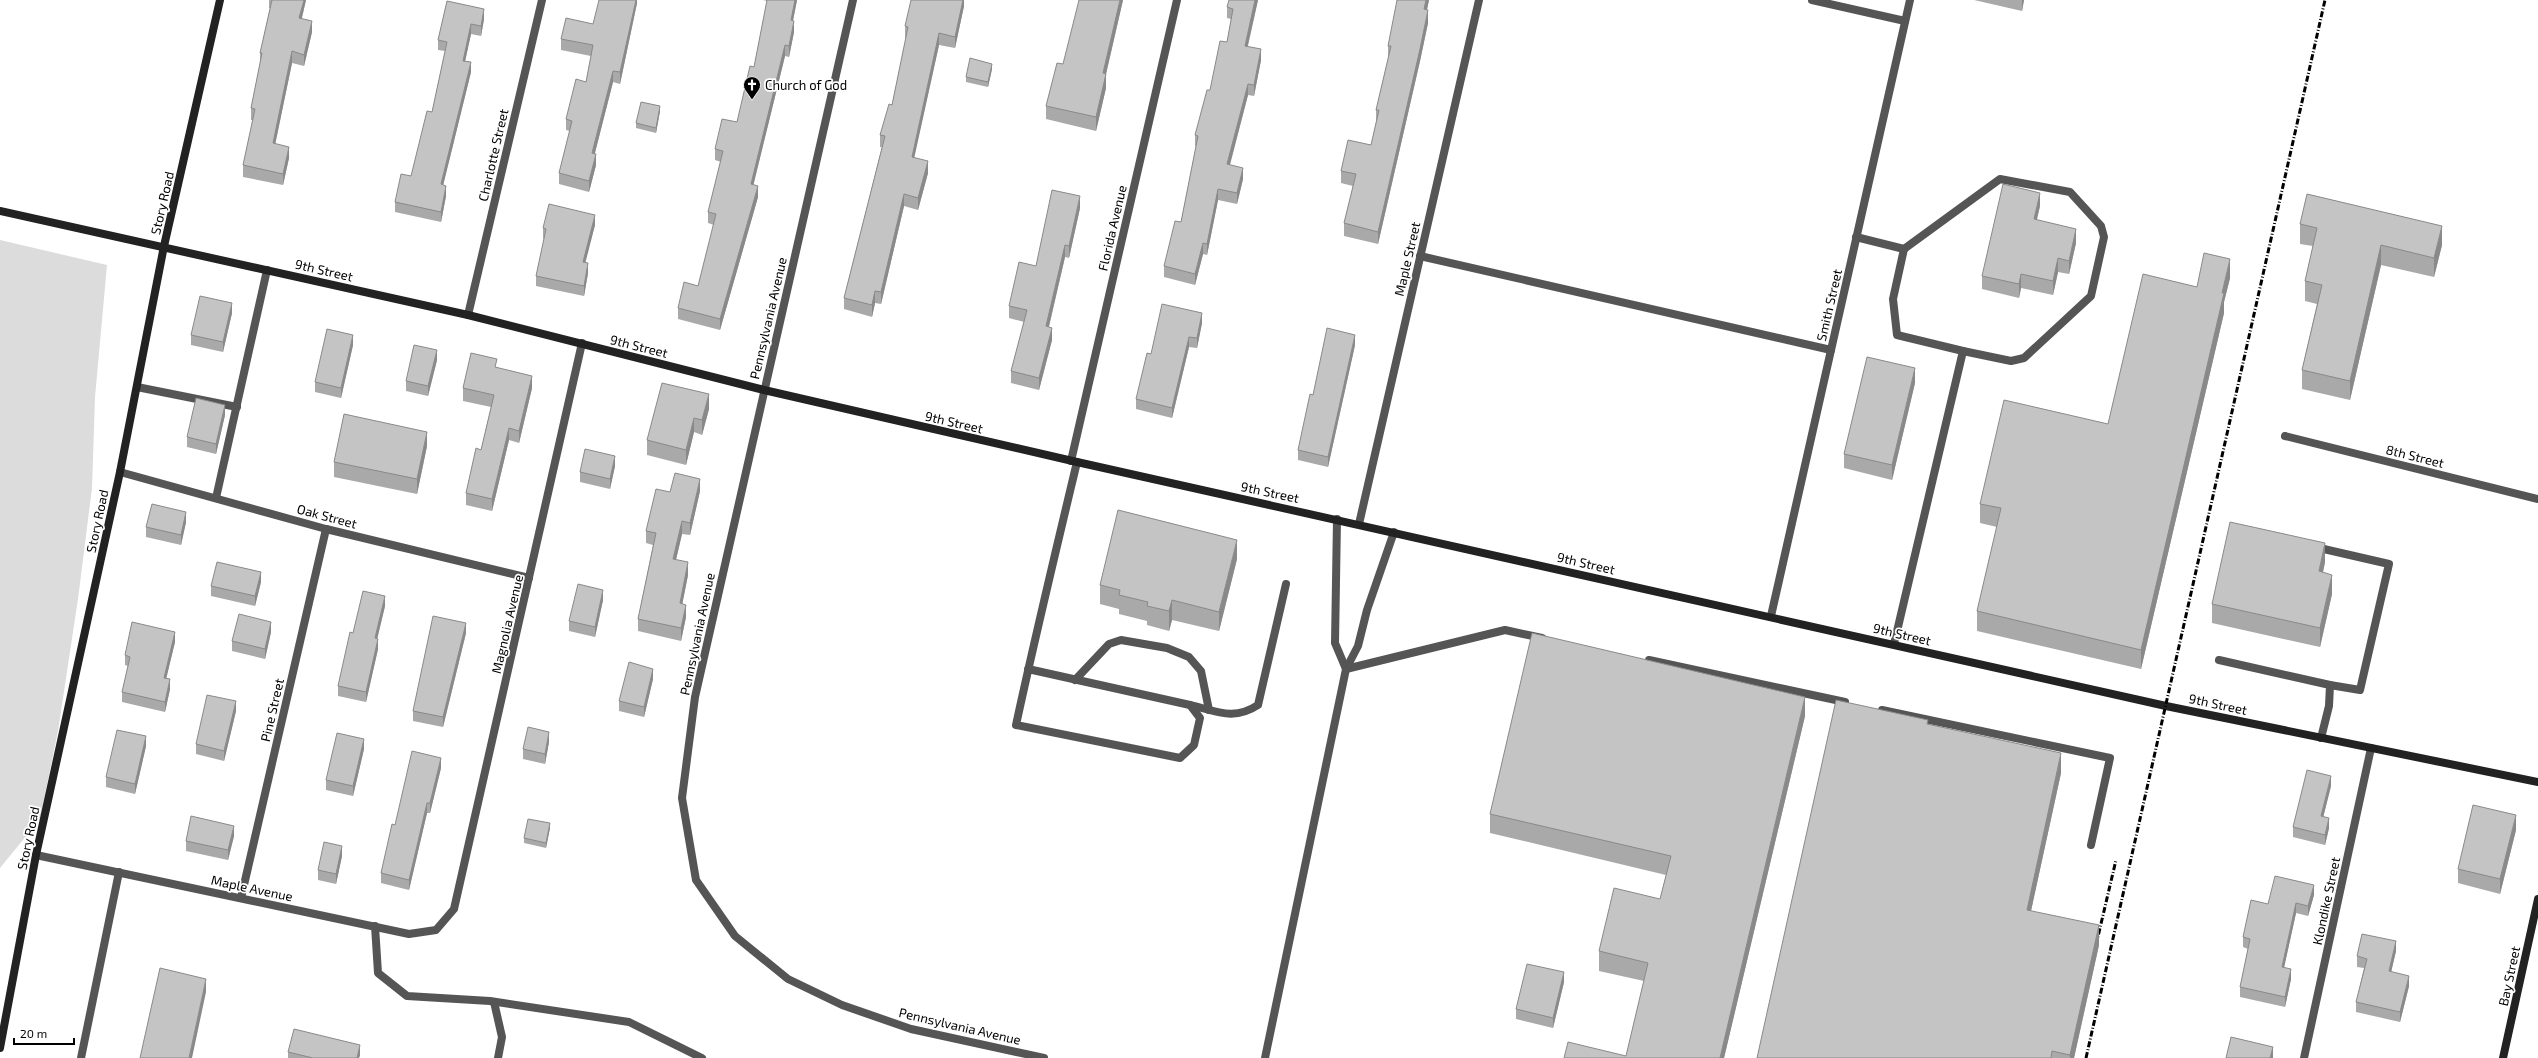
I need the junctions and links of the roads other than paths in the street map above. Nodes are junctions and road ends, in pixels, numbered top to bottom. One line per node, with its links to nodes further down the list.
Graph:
1 (220, 0): 11 (street, Story Road)
2 (542, 0): 15 (street, Charlotte Street)
3 (853, 0): 20 (street, Pennsylvania Avenue)
4 (1177, 0): 23 (street, Florida Avenue)
5 (1479, 0): 13 (street, Maple Street)
6 (1812, 0): 8 (street)
7 (1910, 0): 8 (street, Smith Street)
8 (1905, 21): 10 (street, Smith Street)
9 (0, 211): 11 (street, 9th Street)
10 (1856, 237): 12 (street); 17 (street, Smith Street)
11 (164, 246): 14 (street, 9th Street); 19 (street, Story Road)
12 (1904, 249): 18 (street); 18 (street)
13 (1420, 256): 17 (street); 28 (street, Maple Street)
14 (268, 270): 15 (street, 9th Street); 21 (street)
15 (468, 315): 16 (street, 9th Street)
16 (582, 344): 20 (street, 9th Street); 32 (street, Magnolia Avenue)
17 (1831, 350): 34 (street, Smith Street)
18 (1963, 351): 36 (street)
19 (137, 387): 21 (street); 24 (street, Story Road)
20 (764, 390): 23 (street, 9th Street); 62 (street, Pennsylvania Avenue)
21 (237, 407): 25 (street)
22 (2286, 436): 26 (street, 8th Street)
23 (1074, 462): 27 (street, 9th Street); 40 (street, Florida Avenue)
24 (120, 472): 25 (street, Oak Street); 51 (street, Story Road)
25 (216, 498): 29 (street, Oak Street)
26 (2538, 499)
27 (1337, 519): 28 (street, 9th Street); 39 (street)
28 (1359, 524): 30 (street, 9th Street)
29 (326, 529): 32 (street, Oak Street); 53 (street, Pine Street)
30 (1394, 532): 34 (street, 9th Street); 39 (street)
31 (2305, 545): 42 (street)
32 (530, 578): 55 (street, Magnolia Avenue)
33 (1286, 584): 46 (street)
34 (1771, 616): 36 (street, 9th Street)
35 (1551, 640): 39 (street)
36 (1894, 644): 47 (street, 9th Street)
37 (1637, 658): 43 (street)
38 (2219, 660): 42 (street)
39 (1346, 669): 63 (street)
40 (1028, 670): 41 (street); 44 (street, Florida Avenue)
41 (1075, 680): 44 (street); 46 (street)
42 (2330, 685): 47 (street)
43 (1854, 704)
44 (1190, 705): 46 (street)
45 (1870, 707): 50 (street)
46 (1209, 710)
47 (2321, 738): 48 (street, 9th Street)
48 (2371, 748): 49 (street, 9th Street); 64 (street, Klondike Street)
49 (2538, 782)
50 (2091, 845)
51 (36, 855): 52 (street, Maple Avenue); 58 (street, Story Road)
52 (119, 872): 53 (street, Maple Avenue); 59 (street)
53 (241, 898): 56 (street, Maple Avenue)
54 (2538, 900): 65 (street, Bay Street)
55 (454, 909): 56 (street, Maple Avenue)
56 (375, 926): 57 (street)
57 (494, 1002): 60 (street); 61 (street)
58 (0, 1048)
59 (80, 1058)
60 (498, 1058)
61 (702, 1058)
62 (1044, 1058)
63 (1265, 1058)
64 (2304, 1058)
65 (2503, 1058)

